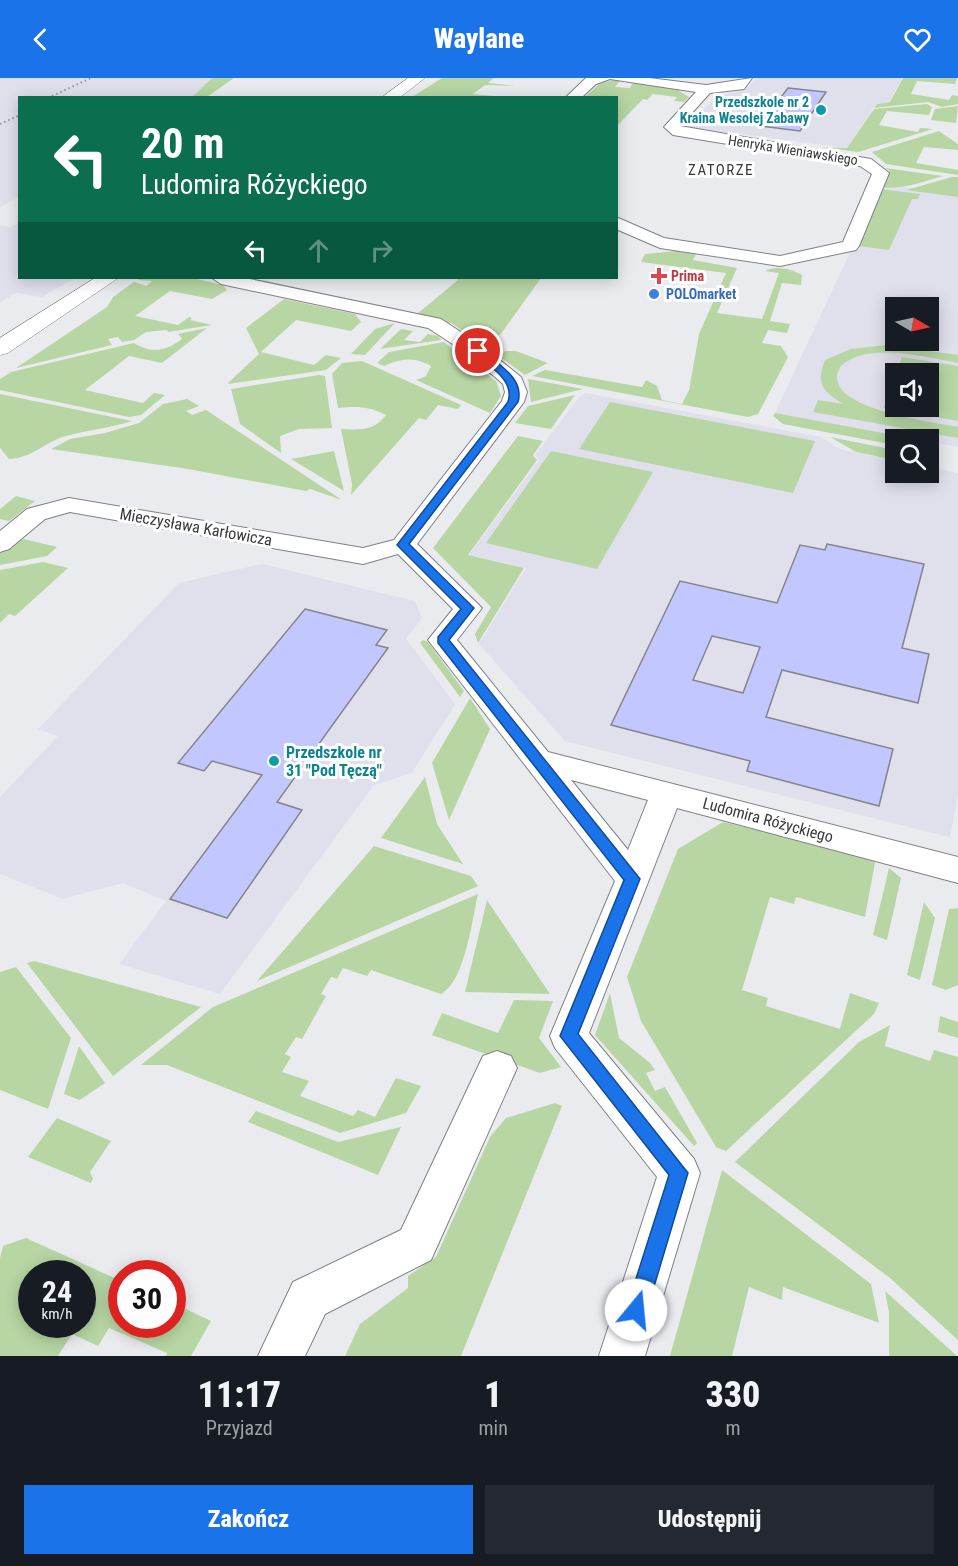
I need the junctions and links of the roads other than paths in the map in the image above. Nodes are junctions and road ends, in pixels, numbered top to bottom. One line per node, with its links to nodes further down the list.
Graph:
1 (418, 78): 7 (street)
2 (604, 78): 8 (street)
3 (616, 78): 5 (street)
4 (745, 78): 6 (street)
5 (651, 80): 6 (street)
6 (706, 89): 9 (street, Henryka Wieniawskiego)
7 (391, 96)
8 (574, 96)
9 (618, 223)
10 (106, 279): 12 (street)
11 (226, 279): 14 (street)
12 (0, 348)
13 (0, 544): 14 (street, Mieczysława Karłowicza)
14 (403, 545): 15 (street)
15 (536, 760): 16 (street, Ludomira Różyckiego); 18 (street)
16 (667, 794): 17 (street, Ludomira Różyckiego); 18 (street)
17 (958, 870)
18 (632, 879): 21 (street)
19 (496, 1068): 20 (street)
20 (281, 1356)
21 (622, 1356)

